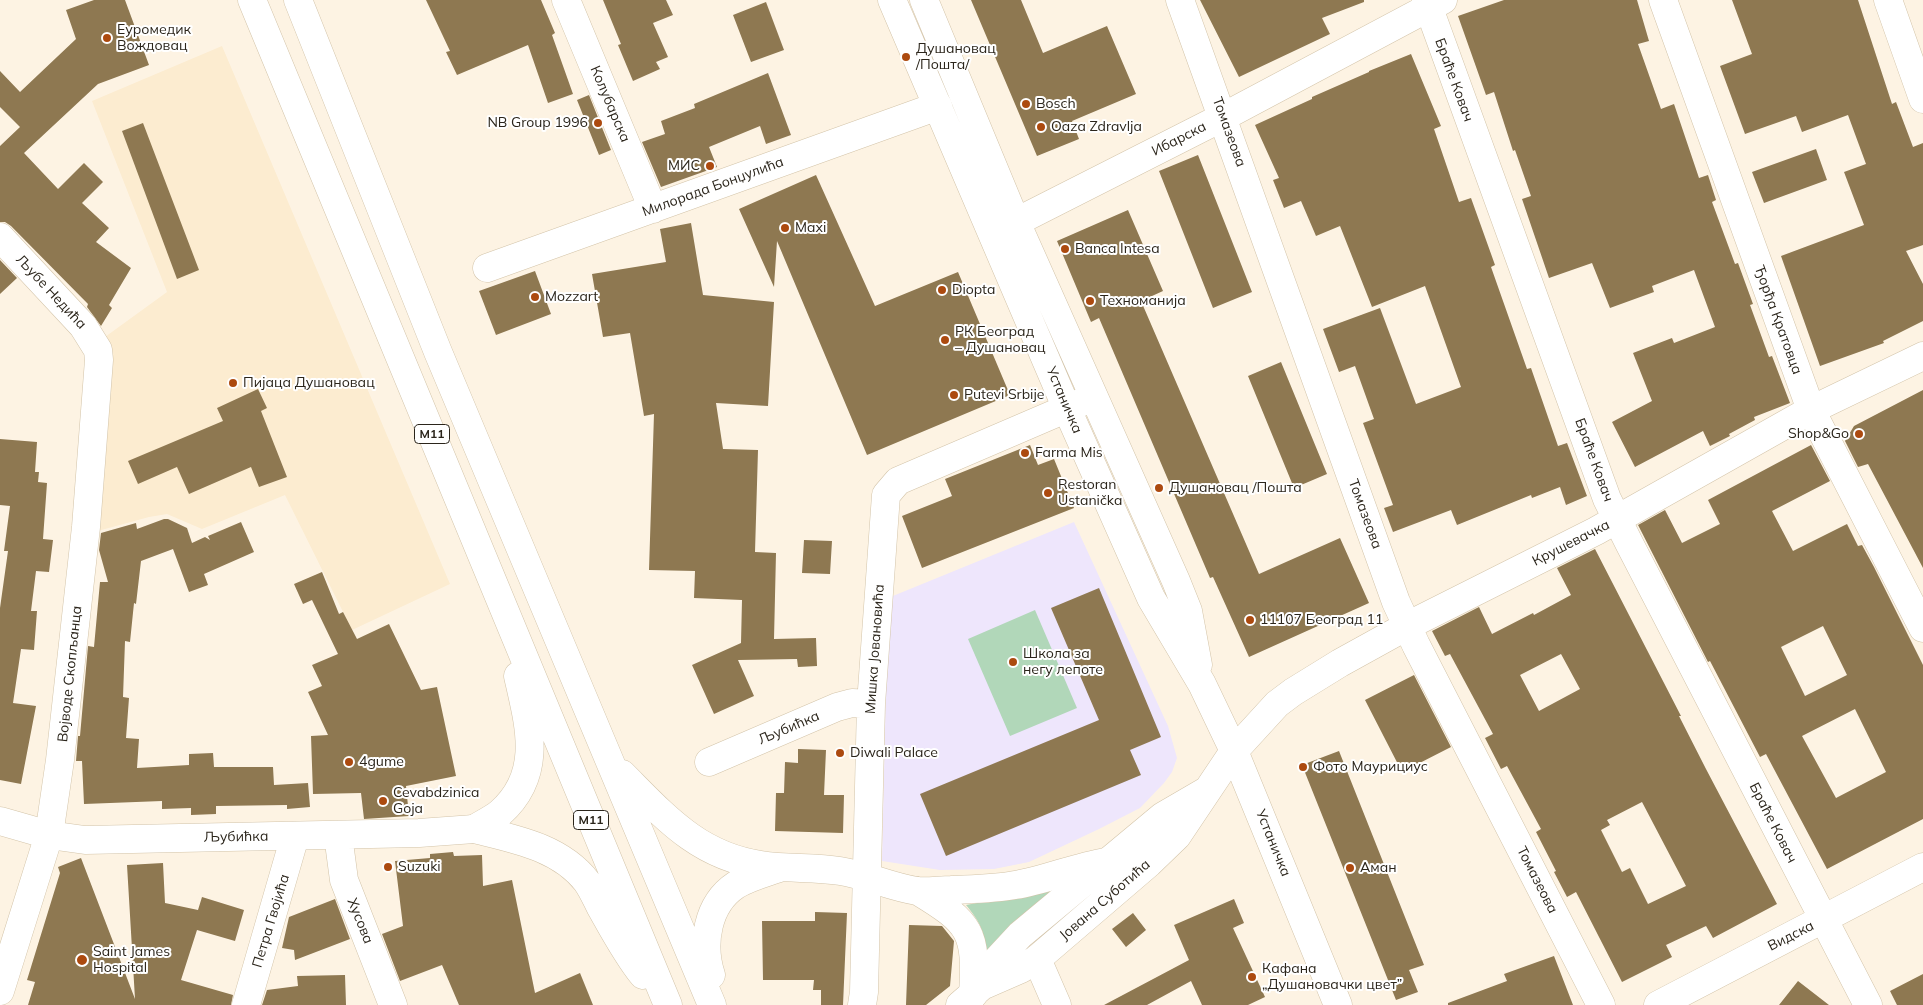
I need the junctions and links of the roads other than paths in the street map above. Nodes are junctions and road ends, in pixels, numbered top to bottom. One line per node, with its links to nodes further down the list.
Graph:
1 (252, 0): 25 (main road, M11)
2 (298, 0): 30 (main road, M11)
3 (566, 0): 13 (main road, Колубарска)
4 (892, 0): 11 (main road, Устаничка)
5 (924, 0): 14 (main road, Устаничка)
6 (1180, 0): 12 (main road, Томазеова)
7 (1663, 0): 21 (main road, Ђорђа Кратовца)
8 (1888, 0): 10 (main road)
9 (1433, 2): 12 (main road, Ибарска); 22 (main road, Браће Ковач)
10 (1923, 99)
11 (938, 106): 13 (main road, Милорада Бонџулића); 14 (main road, Устаничка)
12 (1223, 117): 14 (main road, Ибарска); 23 (main road, Томазеова)
13 (653, 209): 16 (main road, Милорада Бонџулића)
14 (1004, 227): 19 (main road, Устаничка); 20 (main road, Устаничка)
15 (0, 237): 17 (main road, Љубе Недића)
16 (488, 268)
17 (98, 350): 34 (main road, Војводе Скопљанца)
18 (1923, 356): 21 (main road, Крушевачка)
19 (1093, 398): 20 (main road, Мишка Јовановића); 26 (main road, Устаничка)
20 (1067, 409): 26 (main road, Устаничка); 27 (main road, Мишка Јовановића)
21 (1811, 410): 22 (main road, Крушевачка); 24 (main road, Ђорђа Кратовца)
22 (1617, 519): 23 (main road, Крушевачка); 42 (main road, Браће Ковач)
23 (1407, 626): 28 (main road, Крушевачка); 54 (main road, Томазеова)
24 (1923, 628)
25 (518, 642): 33 (main road); 46 (main road, M11)
26 (1202, 684): 28 (main road, Устаничка)
27 (871, 704): 29 (main road, Љубићка); 40 (main road, Мишка Јовановића)
28 (1234, 751): 31 (main road, Јована Суботића); 53 (main road, Устаничка)
29 (709, 762)
30 (612, 764): 38 (main road); 49 (main road, M11)
31 (1207, 790): 37 (main road, Јована Суботића); 43 (main road, Јована Суботића)
32 (0, 821): 34 (main road, Љубићка)
33 (474, 829): 35 (main road, Љубићка); 46 (main road)
34 (50, 835): 36 (main road, Љубићка); 44 (main road, Војводе Скопљанца)
35 (338, 835): 36 (main road, Љубићка); 48 (main road, Хусова)
36 (295, 836): 47 (main road, Петра Гвојића)
37 (1106, 862): 41 (main road); 45 (main road, Јована Суботића)
38 (780, 867): 40 (main road); 50 (main road)
39 (1923, 867): 42 (main road, Видска)
40 (866, 877): 41 (main road); 51 (main road, Мишка Јовановића)
41 (918, 891): 45 (main road)
42 (1822, 920): 55 (main road, Видска); 56 (main road, Браће Ковач)
43 (1037, 959): 45 (main road, Јована Суботића); 52 (main road)
44 (0, 991)
45 (972, 995)
46 (666, 1002)
47 (246, 1005)
48 (393, 1005)
49 (712, 1005)
50 (721, 1005)
51 (862, 1005)
52 (1057, 1005)
53 (1338, 1005)
54 (1601, 1005)
55 (1658, 1005)
56 (1868, 1005)

